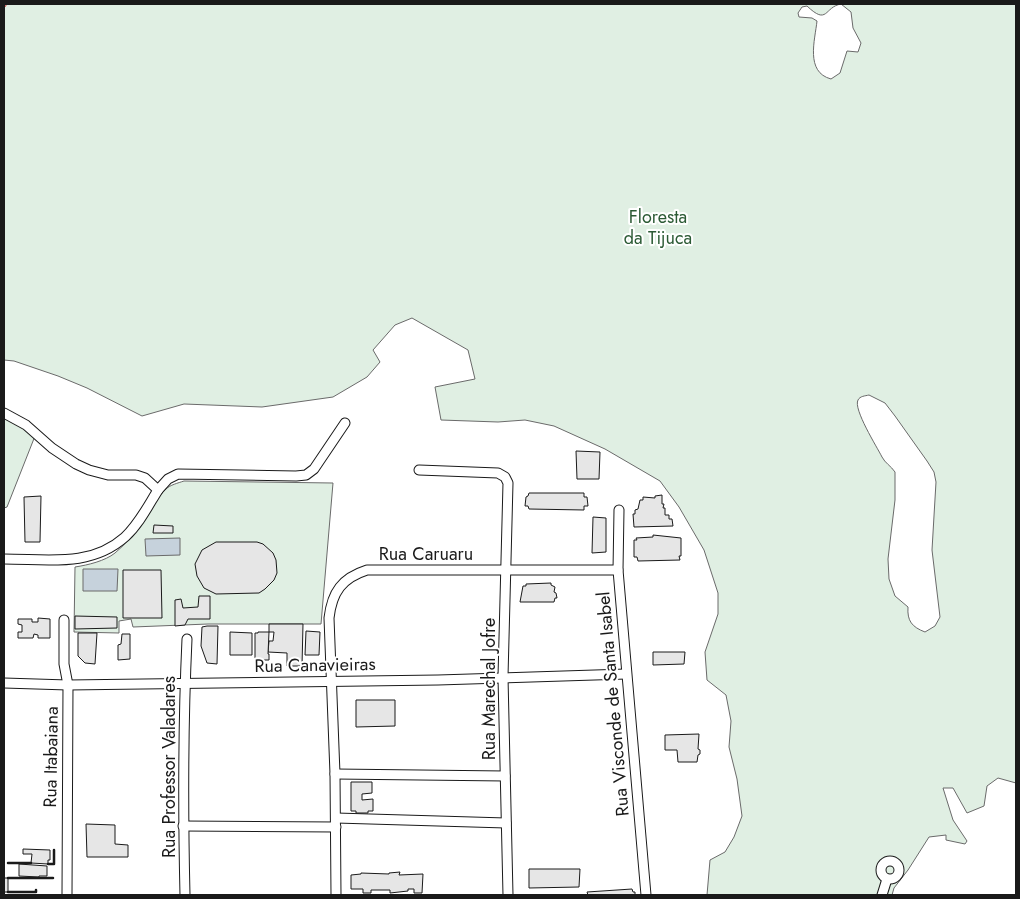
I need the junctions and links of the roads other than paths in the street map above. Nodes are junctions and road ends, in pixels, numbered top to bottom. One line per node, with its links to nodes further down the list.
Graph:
1 (4, 413): 4 (street)
2 (345, 423): 4 (street)
3 (419, 470): 7 (street, Rua Marechal Jofre)
4 (158, 490): 6 (street)
5 (619, 510): 8 (street, Rua Visconde de Santa Isabel)
6 (4, 559)
7 (506, 570): 8 (street, Rua Caruaru); 12 (street, Rua Marechal Jofre); 13 (street, Rua Caruaru)
8 (618, 570): 11 (street, Rua Visconde de Santa Isabel)
9 (64, 620): 16 (street, Rua Itabaiana)
10 (187, 639): 15 (street, Rua Professor Valadares)
11 (626, 674): 12 (street, Rua Canavieiras); 27 (street, Rua Visconde de Santa Isabel)
12 (503, 677): 13 (street, Rua Canavieiras); 18 (street, Rua Marechal Jofre)
13 (331, 681): 15 (street, Rua Canavieiras); 17 (street, Rua Caruaru)
14 (4, 683): 16 (street, Rua Canavieiras)
15 (185, 684): 16 (street, Rua Canavieiras); 21 (street, Rua Professor Valadares)
16 (68, 685): 23 (street, Rua Itabaiana)
17 (335, 774): 18 (street); 19 (street, Rua Caruaru)
18 (505, 776): 20 (street, Rua Marechal Jofre)
19 (336, 823): 20 (street); 21 (street); 25 (street, Rua Caruaru)
20 (506, 823): 26 (street, Rua Marechal Jofre)
21 (183, 826): 24 (street, Rua Professor Valadares)
22 (887, 879): 28 (street)
23 (67, 895)
24 (185, 895)
25 (336, 895)
26 (508, 895)
27 (646, 895)
28 (882, 895)

